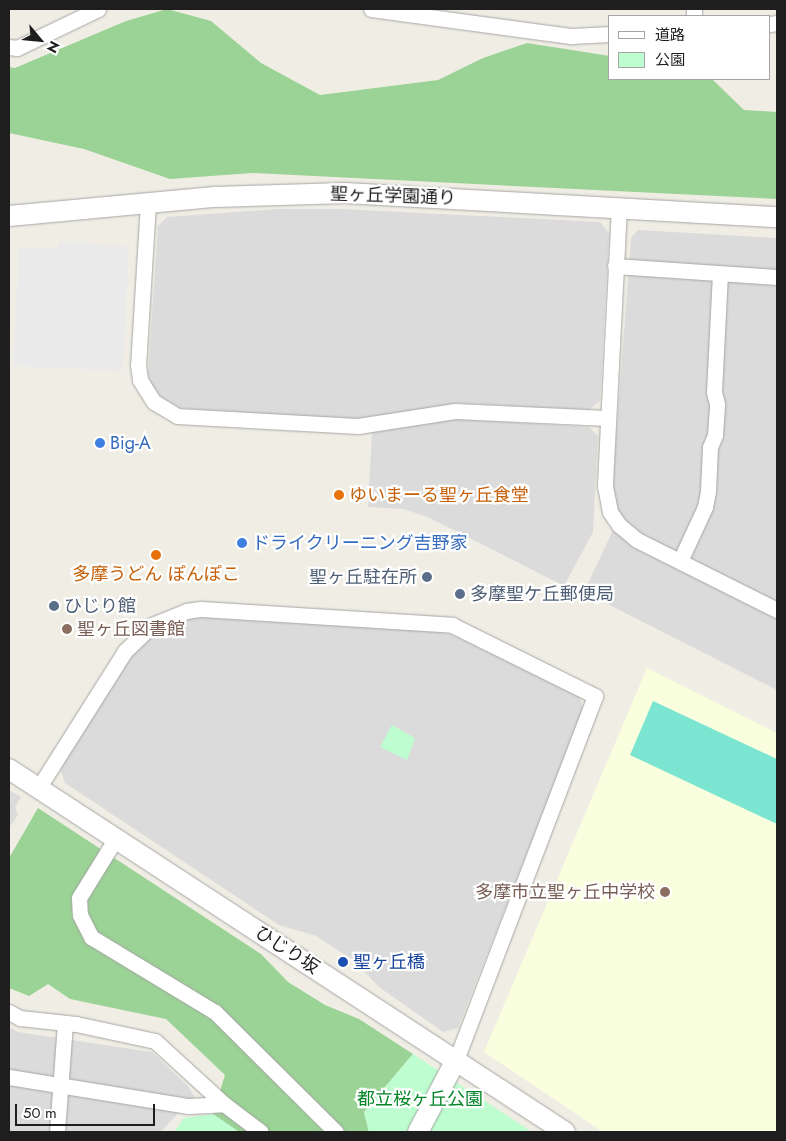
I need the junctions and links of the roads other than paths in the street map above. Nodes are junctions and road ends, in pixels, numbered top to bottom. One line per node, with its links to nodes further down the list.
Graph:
1 (98, 9): 5 (street)
2 (372, 9): 3 (street)
3 (408, 11): 4 (street)
4 (608, 34)
5 (9, 47)
6 (148, 203): 7 (street, 聖ヶ丘学園通り); 8 (street, 聖ヶ丘学園通り); 13 (street)
7 (619, 207): 9 (street, 聖ヶ丘学園通り); 10 (street)
8 (9, 216)
9 (777, 217)
10 (616, 266): 11 (street); 13 (street)
11 (720, 274): 12 (street); 14 (street)
12 (777, 277)
13 (607, 418): 14 (street)
14 (680, 561): 15 (street)
15 (776, 606)
16 (9, 769): 17 (street, ひじり坂)
17 (38, 787): 18 (street, ひじり坂); 21 (street)
18 (116, 838): 21 (street, ひじり坂); 28 (street)
19 (9, 1012): 20 (street)
20 (65, 1023): 23 (street); 24 (street)
21 (456, 1060): 25 (street); 29 (street, ひじり坂)
22 (9, 1077): 23 (street)
23 (61, 1084): 24 (street); 26 (street)
24 (224, 1104): 27 (street)
25 (419, 1131)
26 (56, 1132)
27 (262, 1132)
28 (336, 1132)
29 (565, 1132)

